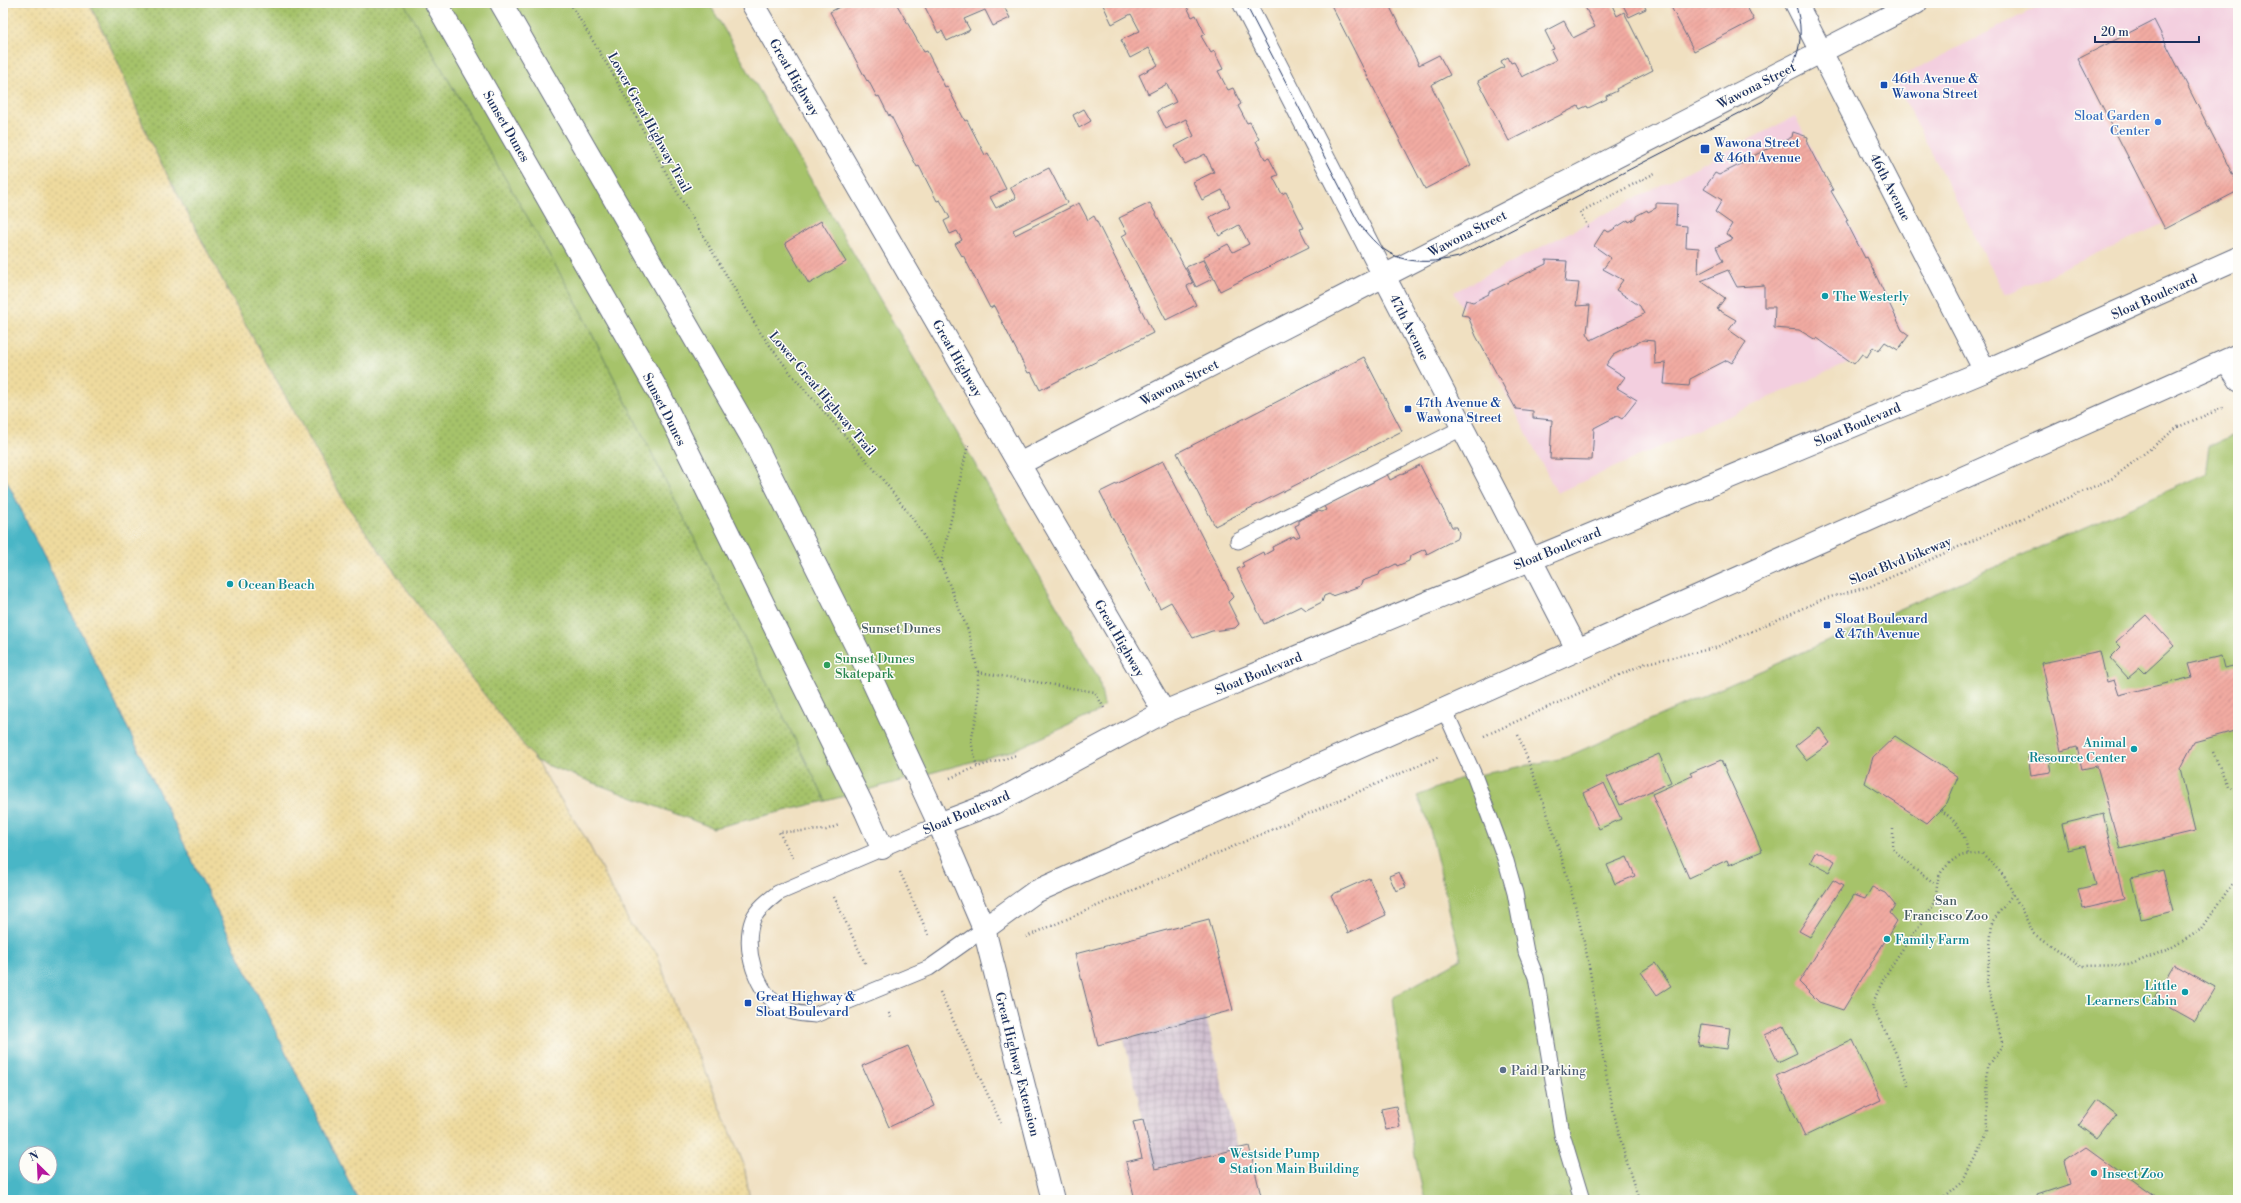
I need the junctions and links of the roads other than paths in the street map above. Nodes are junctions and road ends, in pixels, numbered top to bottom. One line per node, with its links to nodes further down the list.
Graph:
1 (436, 3): 21 (street, Sunset Dunes)
2 (500, 3): 20 (street)
3 (752, 3): 14 (street, Great Highway)
4 (1244, 3): 9 (street, 47th Avenue)
5 (1796, 3): 7 (street, 46th Avenue)
6 (1916, 3): 7 (street, Wawona Street)
7 (1821, 52): 9 (street, Wawona Street); 11 (street, 46th Avenue)
8 (2238, 258): 11 (street, Sloat Boulevard)
9 (1384, 276): 13 (street, 47th Avenue); 14 (street, Wawona Street)
10 (2231, 359): 12 (lane); 17 (street)
11 (1985, 371): 16 (street, Sloat Boulevard)
12 (2238, 384)
13 (1462, 428): 15 (lane); 16 (street, 47th Avenue)
14 (1019, 464): 19 (street, Great Highway)
15 (1238, 541)
16 (1530, 559): 17 (street, 47th Avenue); 19 (street, Sloat Boulevard)
17 (1578, 650): 18 (street)
18 (1444, 709): 22 (street); 24 (lane)
19 (1164, 712): 20 (street, Sloat Boulevard)
20 (939, 824): 21 (lane, Sloat Boulevard); 22 (street)
21 (882, 848): 22 (lane, Sloat Boulevard)
22 (984, 929): 23 (street, Great Highway Extension)
23 (1053, 1200)
24 (1582, 1200)

